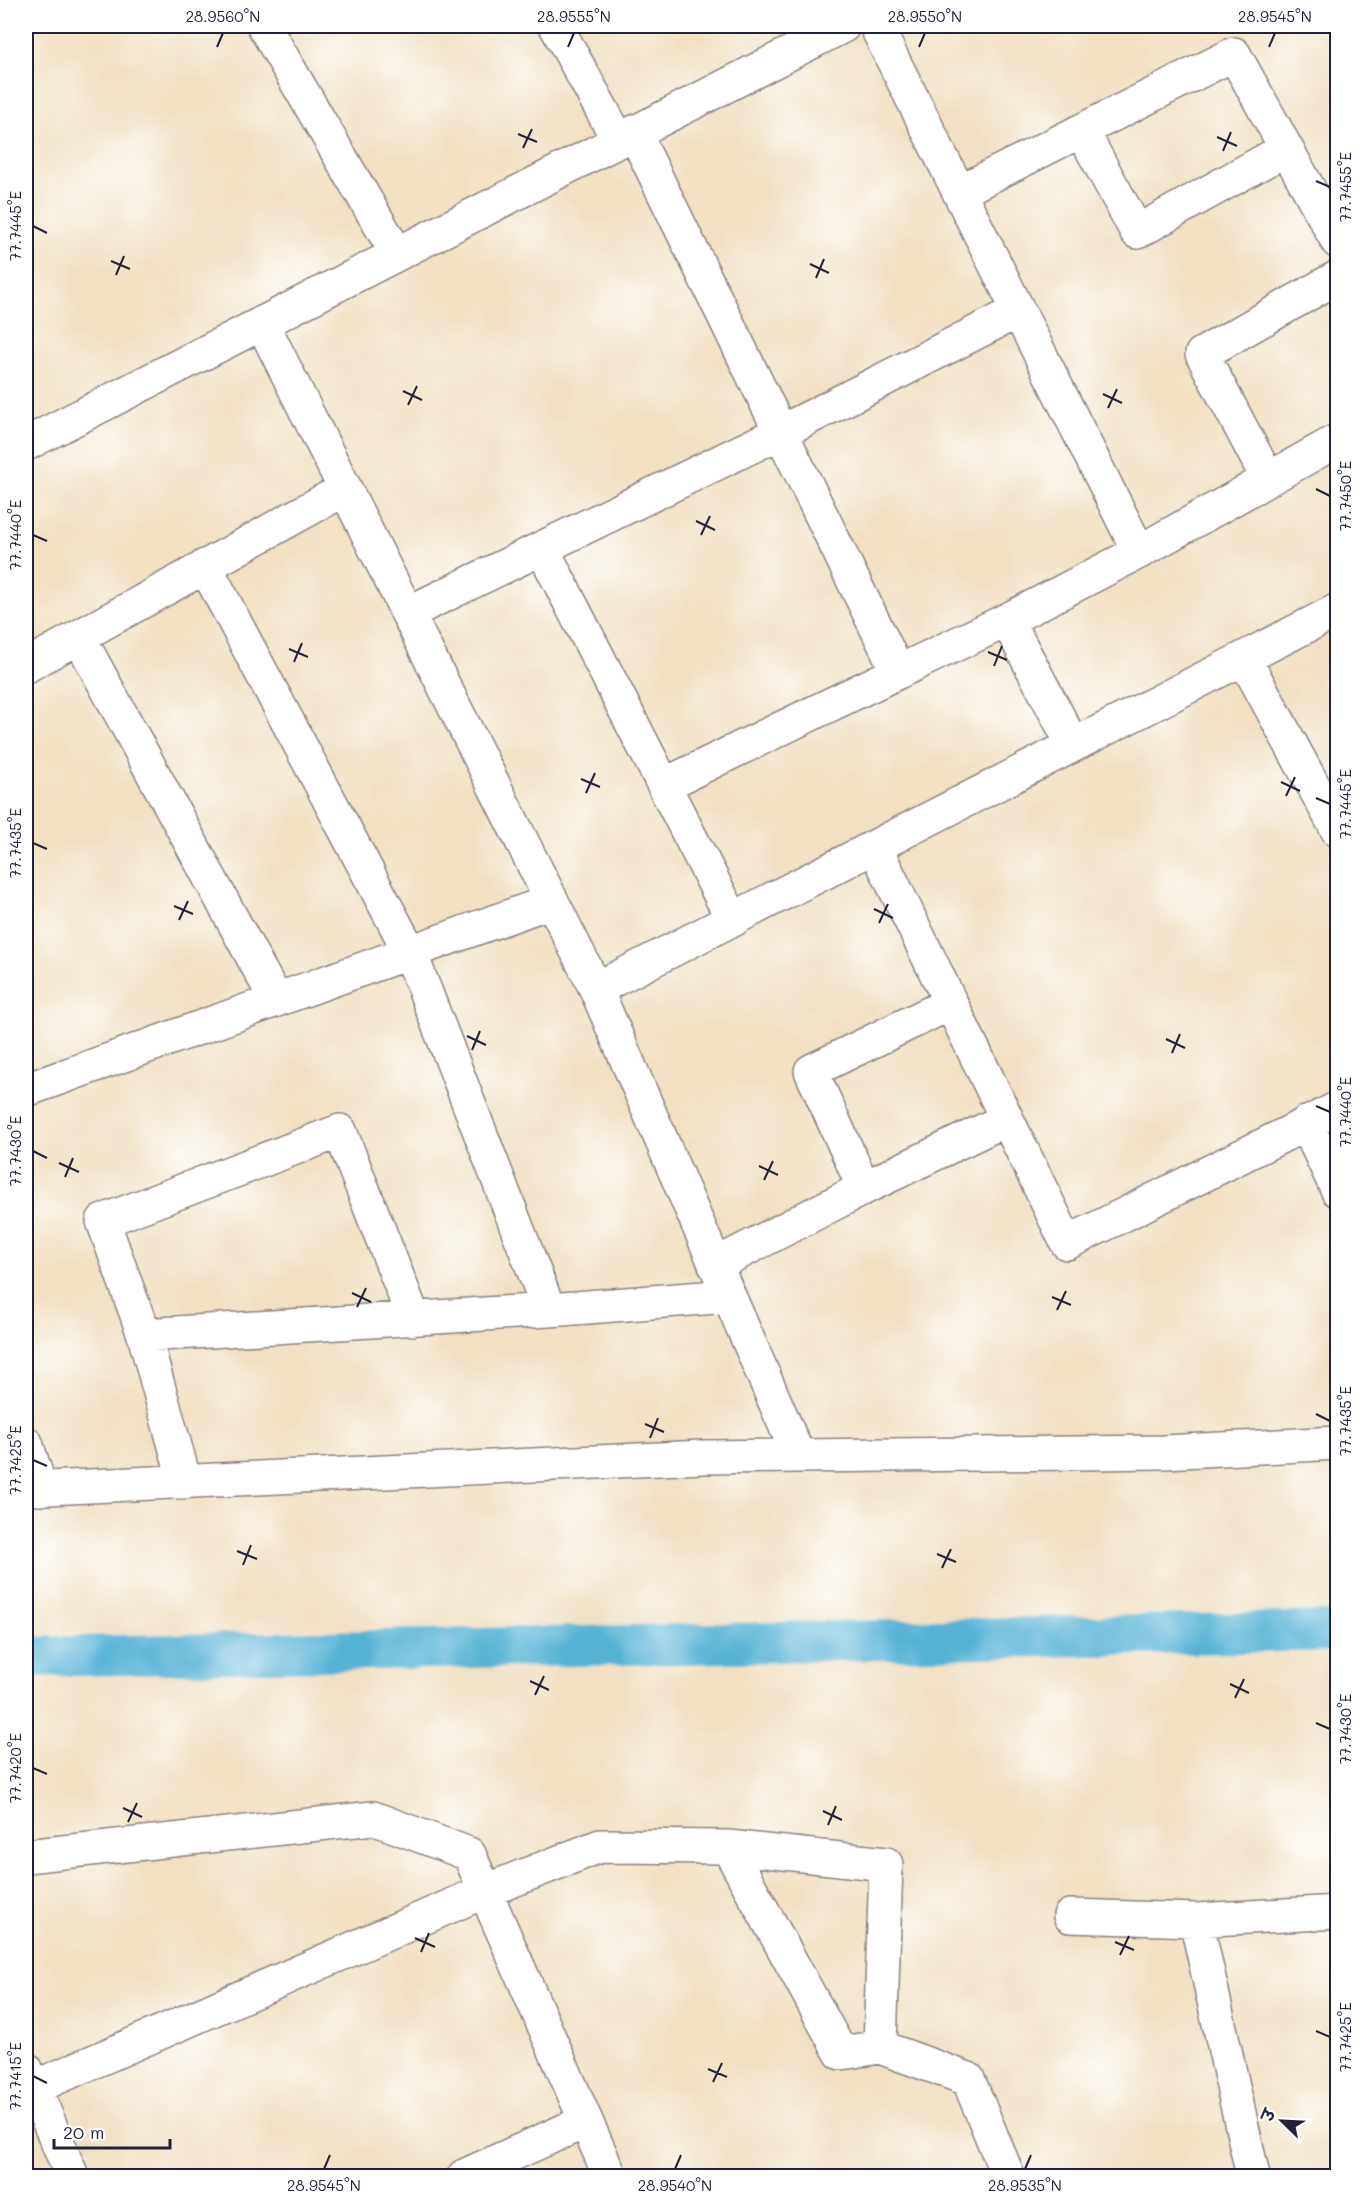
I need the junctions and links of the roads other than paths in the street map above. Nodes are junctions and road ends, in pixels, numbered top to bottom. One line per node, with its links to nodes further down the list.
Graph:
1 (264, 26): 10 (street)
2 (556, 26): 6 (street)
3 (843, 26): 6 (street)
4 (876, 26): 8 (street)
5 (1082, 131): 7 (street); 7 (street); 8 (street)
6 (627, 136): 10 (street); 14 (street)
7 (1286, 149): 9 (street)
8 (960, 192): 12 (street)
9 (1338, 242)
10 (397, 254): 13 (street)
11 (1338, 277): 17 (street)
12 (1018, 310): 14 (street); 20 (street)
13 (262, 323): 16 (street); 18 (street)
14 (781, 432): 19 (street); 28 (street)
15 (1338, 440): 17 (street)
16 (26, 444)
17 (1268, 479): 20 (street)
18 (345, 489): 21 (street); 23 (street)
19 (542, 548): 23 (street); 30 (street)
20 (1139, 552): 24 (street)
21 (205, 566): 25 (street); 35 (street)
22 (1338, 610): 26 (street)
23 (408, 613): 33 (street)
24 (1007, 620): 28 (street); 29 (street)
25 (79, 637): 27 (street); 37 (street)
26 (1244, 658): 29 (street); 31 (street)
27 (26, 666)
28 (898, 672): 30 (street)
29 (1073, 745): 32 (street)
30 (664, 785): 34 (street)
31 (1338, 831)
32 (875, 847): 34 (street); 38 (street)
33 (552, 901): 35 (street); 36 (street)
34 (732, 920): 36 (street)
35 (410, 952): 37 (street); 47 (street)
36 (596, 989): 45 (street)
37 (276, 1000): 39 (street)
38 (951, 1003): 41 (street); 43 (street)
39 (26, 1090)
40 (1338, 1108): 42 (street)
41 (1007, 1119): 42 (street); 43 (street)
42 (1306, 1123): 44 (street)
43 (864, 1188): 45 (street)
44 (1338, 1191)
45 (715, 1265): 46 (street)
46 (728, 1296): 47 (street); 52 (street)
47 (549, 1310): 48 (street)
48 (414, 1318): 49 (street); 49 (street)
49 (144, 1335): 53 (street)
50 (26, 1443): 54 (street)
51 (1338, 1443): 52 (street)
52 (798, 1455): 53 (street)
53 (185, 1482): 54 (street)
54 (33, 1489)
55 (728, 1847): 57 (street); 61 (street); 61 (street)
56 (26, 1856): 57 (street)
57 (485, 1891): 62 (street); 63 (street)
58 (1338, 1912): 60 (street)
59 (1070, 1916): 60 (street)
60 (1196, 1920): 68 (street)
61 (880, 2047): 67 (street)
62 (28, 2083): 64 (street)
63 (586, 2121): 65 (street); 66 (street)
64 (72, 2176)
65 (464, 2176)
66 (610, 2176)
67 (1008, 2176)
68 (1253, 2176)

